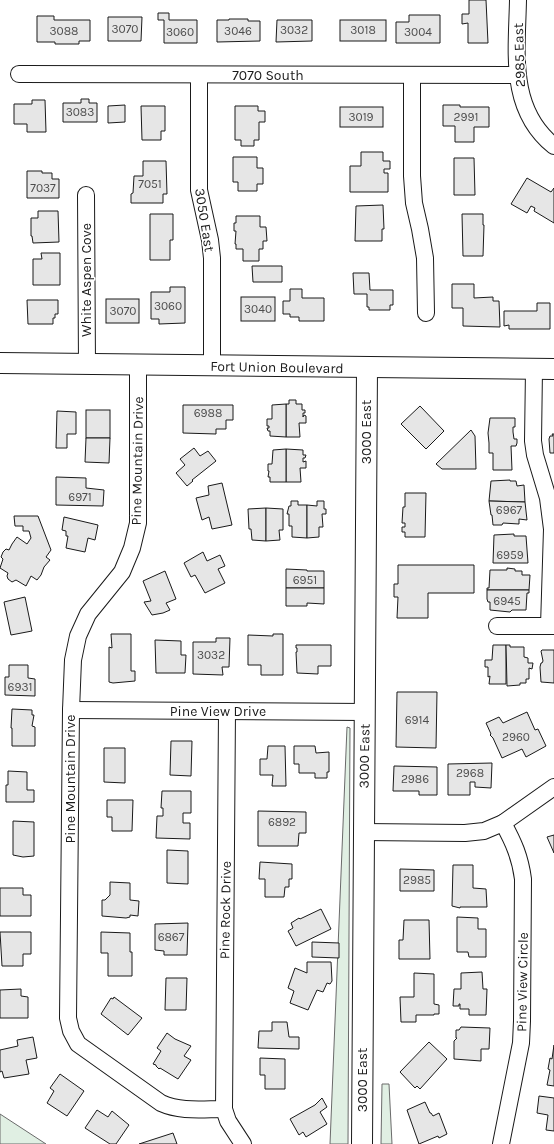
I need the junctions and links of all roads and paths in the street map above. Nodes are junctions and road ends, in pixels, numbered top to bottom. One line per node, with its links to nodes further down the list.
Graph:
1 (518, 0): 5 (street, 2985 East)
2 (18, 74): 3 (street, 7070 South)
3 (199, 75): 4 (street, 7070 South); 12 (street, 3050 East)
4 (412, 75): 5 (street, 7070 South); 8 (street)
5 (517, 75): 6 (street, 2985 East)
6 (554, 146)
7 (86, 195): 10 (street, White Aspen Cove)
8 (426, 313)
9 (0, 363): 10 (main road, Fort Union Boulevard)
10 (87, 364): 11 (main road, Fort Union Boulevard)
11 (138, 365): 12 (main road, Fort Union Boulevard); 18 (street, Pine Mountain Drive)
12 (212, 366): 13 (main road, Fort Union Boulevard)
13 (367, 368): 14 (main road, Fort Union Boulevard); 20 (main road, 3000 East)
14 (534, 369): 15 (main road, Fort Union Boulevard); 17 (street)
15 (554, 369)
16 (497, 626): 17 (street)
17 (552, 626)
18 (71, 710): 19 (street, Pine View Drive); 24 (street, Pine Mountain Drive)
19 (227, 711): 20 (street, Pine View Drive); 24 (street, Pine Rock Drive)
20 (365, 712): 23 (main road, 3000 East)
21 (554, 787): 22 (street)
22 (503, 823): 23 (street); 27 (street, Pine View Circle)
23 (363, 832): 26 (main road, 3000 East)
24 (224, 1109): 25 (street)
25 (243, 1144)
26 (362, 1144)
27 (501, 1144)

